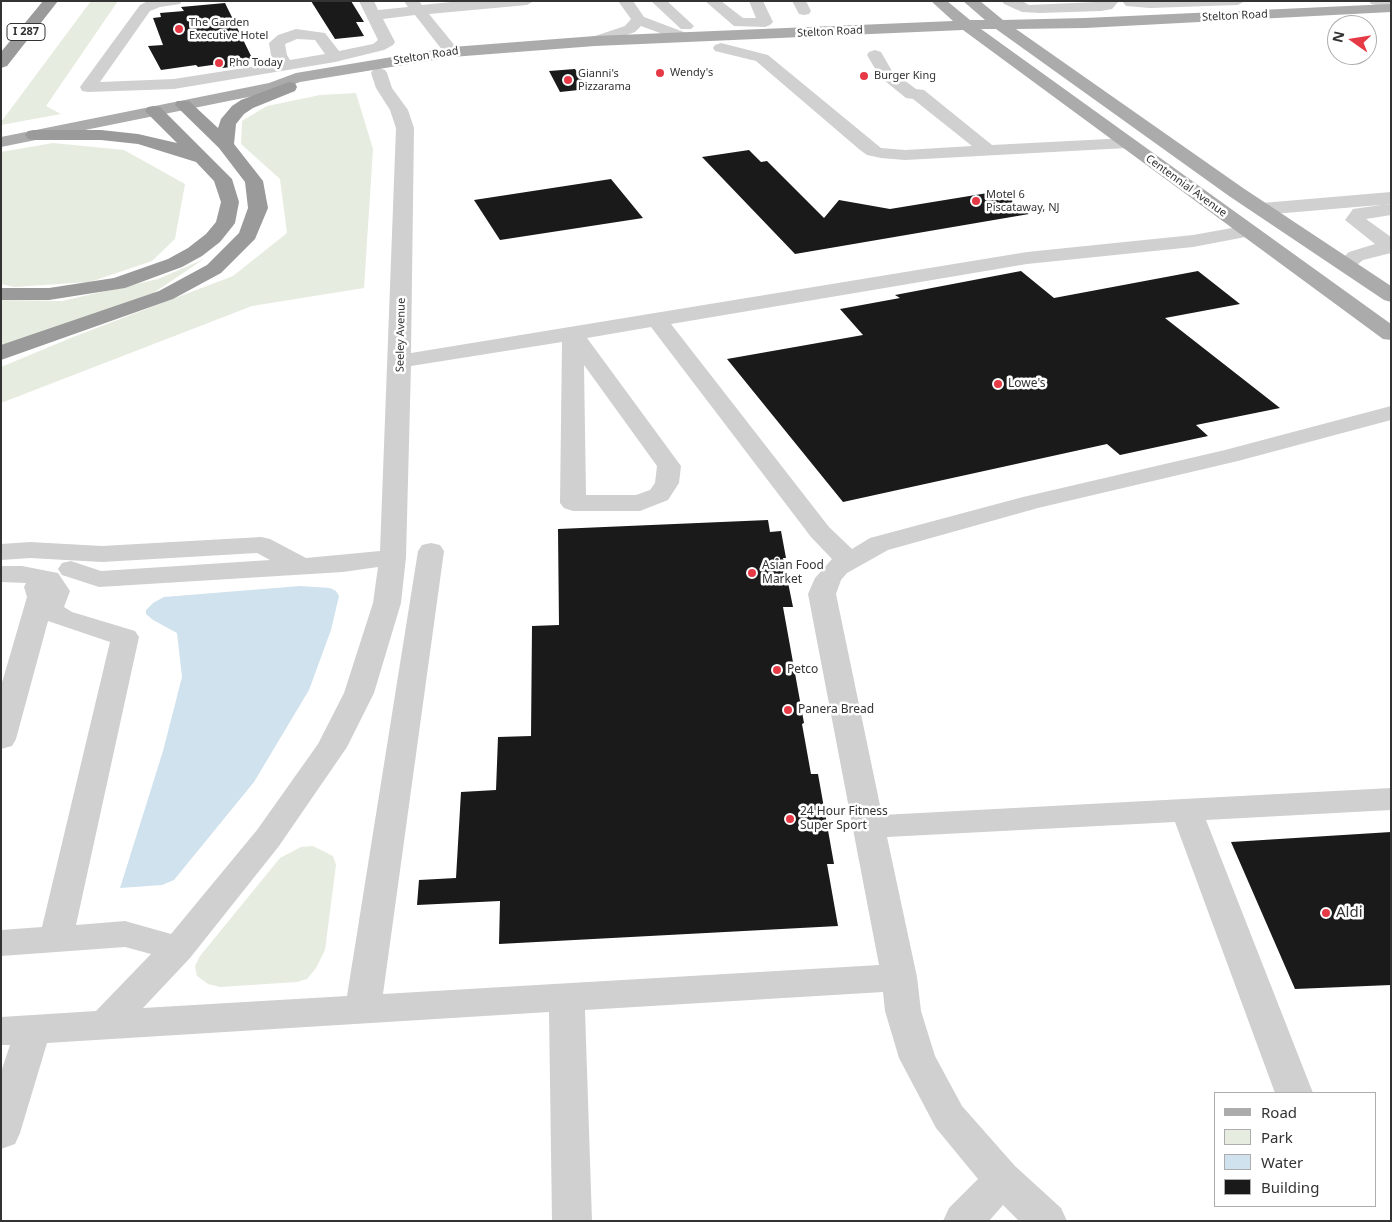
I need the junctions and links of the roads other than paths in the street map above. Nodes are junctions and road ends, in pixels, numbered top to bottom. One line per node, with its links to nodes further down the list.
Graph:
1 (51, 1): 33 (highway, I 287)
2 (175, 1): 34 (street)
3 (527, 1): 17 (street)
4 (625, 1): 20 (street)
5 (658, 1): 25 (street)
6 (712, 1): 7 (street)
7 (756, 1)
8 (926, 1): 24 (main road)
9 (938, 1): 23 (main road, Centennial Avenue)
10 (970, 1): 22 (main road, Centennial Avenue)
11 (1009, 1): 12 (street)
12 (1112, 1)
13 (1129, 1): 14 (street)
14 (1238, 1)
15 (1376, 1): 16 (street)
16 (1391, 4)
17 (415, 6): 18 (street); 30 (street)
18 (370, 8): 32 (street)
19 (1391, 8): 22 (main road, Stelton Road)
20 (639, 20): 25 (street); 28 (street)
21 (1391, 21): 26 (main road, Stelton Road)
22 (999, 24): 23 (main road, Stelton Road); 26 (main road, Centennial Avenue)
23 (966, 25): 24 (main road, Stelton Road); 27 (main road, Centennial Avenue)
24 (905, 28): 25 (main road, Stelton Road)
25 (685, 31): 28 (main road, Stelton Road)
26 (1016, 36): 27 (main road, Stelton Road); 45 (main road, Centennial Avenue)
27 (982, 38): 29 (main road, Stelton Road); 40 (main road, Centennial Avenue)
28 (595, 41): 30 (main road, Stelton Road)
29 (721, 48): 35 (main road, Stelton Road); 42 (street)
30 (452, 52): 36 (main road, Stelton Road)
31 (875, 55): 42 (street)
32 (335, 57): 34 (street); 34 (street)
33 (1, 63)
34 (286, 66)
35 (379, 73): 36 (main road, Stelton Road); 56 (street, Seeley Avenue)
36 (281, 87): 37 (main road, Stelton Road); 41 (highway)
37 (183, 105): 38 (main road, Stelton Road); 41 (highway)
38 (154, 111): 39 (main road, Stelton Road); 43 (highway)
39 (18, 138): 43 (highway)
40 (1127, 143): 42 (street); 47 (main road, Centennial Avenue)
41 (225, 144): 55 (highway)
42 (989, 151)
43 (208, 162): 50 (highway)
44 (1391, 198): 45 (street)
45 (1262, 209): 49 (main road, Centennial Avenue)
46 (1391, 210): 48 (street)
47 (1249, 231): 52 (street); 54 (main road, Centennial Avenue)
48 (1390, 246): 49 (street)
49 (1344, 265): 51 (main road, Centennial Avenue)
50 (1, 294)
51 (1391, 296)
52 (657, 320): 53 (street); 62 (street)
53 (572, 334): 53 (street); 56 (street)
54 (1391, 334)
55 (1, 353)
56 (400, 361): 60 (street, Seeley Avenue)
57 (1385, 420): 62 (street)
58 (431, 551): 78 (street)
59 (1, 552): 61 (street)
60 (393, 557): 64 (street); 75 (street, Seeley Avenue)
61 (76, 560): 63 (street); 64 (street); 64 (street)
62 (848, 560): 72 (street)
63 (1, 563)
64 (299, 565)
65 (1, 574): 67 (street)
66 (1, 585): 68 (street)
67 (62, 618): 68 (street); 73 (street)
68 (28, 643): 69 (street)
69 (1, 739)
70 (1391, 799): 71 (street)
71 (1186, 809): 72 (street); 81 (street)
72 (868, 827): 76 (street)
73 (56, 939): 74 (street); 75 (street)
74 (1, 942)
75 (178, 949): 79 (street, Seeley Avenue)
76 (898, 977): 77 (street); 83 (street)
77 (567, 997): 78 (street); 84 (street)
78 (363, 1010): 79 (street)
79 (105, 1025): 80 (street)
80 (17, 1030): 82 (street)
81 (1294, 1092)
82 (1, 1133)
83 (1007, 1183): 85 (street); 86 (street)
84 (572, 1221)
85 (963, 1221)
86 (1047, 1221)

